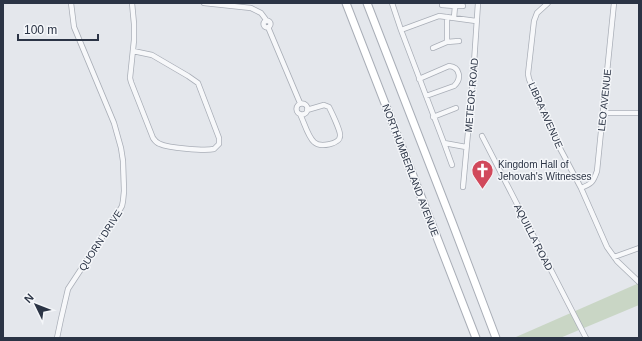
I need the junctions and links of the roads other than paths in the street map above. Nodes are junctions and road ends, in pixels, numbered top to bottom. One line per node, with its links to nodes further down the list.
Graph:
1 (71, 3): 39 (street, QUORN DRIVE)
2 (132, 3): 20 (street)
3 (204, 3): 23 (street)
4 (346, 3): 40 (main road, NORTHUMBERLAND AVENUE)
5 (367, 3): 41 (main road, NORTHUMBERLAND AVENUE)
6 (392, 3): 16 (street)
7 (478, 3): 15 (street, METEOR ROAD)
8 (548, 3): 35 (street, LIBRA AVENUE)
9 (614, 3): 26 (street, LEO AVENUE)
10 (442, 5): 11 (street)
11 (455, 6): 12 (street); 14 (street)
12 (462, 6)
13 (447, 17): 14 (street); 16 (street); 18 (street)
14 (454, 18): 15 (street)
15 (476, 21): 32 (street, METEOR ROAD)
16 (401, 30): 21 (street)
17 (459, 41): 18 (street)
18 (447, 42): 19 (street)
19 (433, 48)
20 (133, 51): 20 (street)
21 (419, 79): 22 (street); 22 (street)
22 (426, 96): 29 (street)
23 (300, 103): 25 (street); 28 (street)
24 (456, 108): 29 (street)
25 (307, 110): 28 (street); 28 (street)
26 (603, 113): 27 (street); 35 (street, LEO AVENUE)
27 (639, 113)
28 (300, 114)
29 (434, 117): 31 (street)
30 (482, 136): 42 (street, AQUILLA ROAD)
31 (444, 143): 32 (street); 33 (street)
32 (466, 147): 34 (street, METEOR ROAD)
33 (452, 165)
34 (463, 187)
35 (580, 188): 37 (street, LIBRA AVENUE)
36 (639, 248): 37 (street)
37 (614, 258): 38 (street, LIBRA AVENUE)
38 (639, 282)
39 (57, 338)
40 (476, 338)
41 (496, 338)
42 (586, 338)

